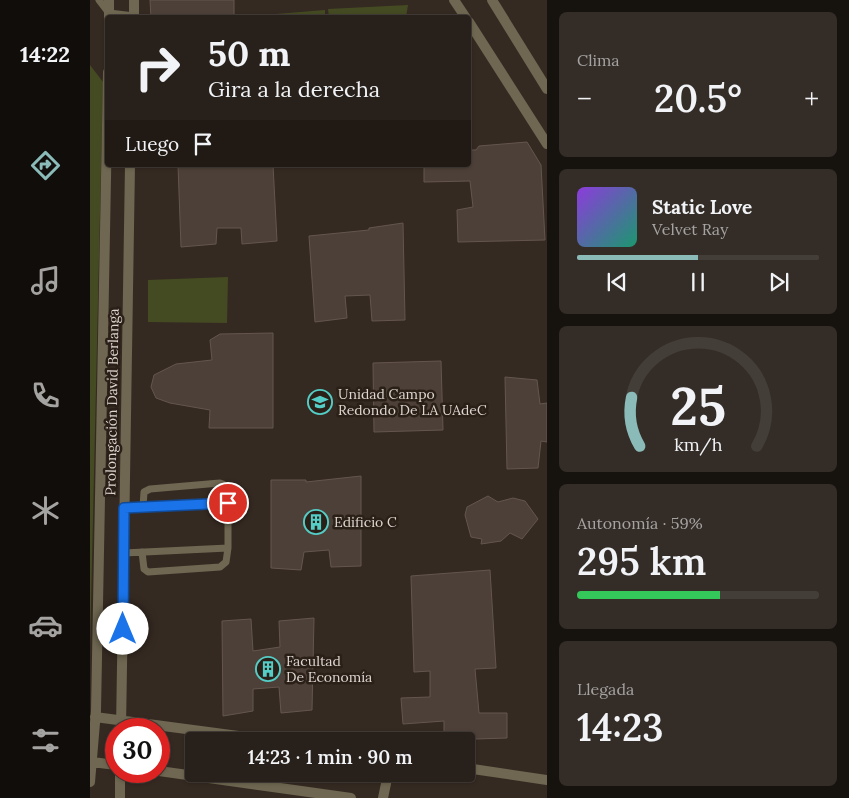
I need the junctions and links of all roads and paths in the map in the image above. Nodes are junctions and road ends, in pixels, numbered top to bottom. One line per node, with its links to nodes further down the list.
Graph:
1 (99, 0): 6 (lane)
2 (109, 0): 6 (street)
3 (134, 0): 7 (street)
4 (454, 0): 8 (street)
5 (492, 0): 10 (street)
6 (109, 15)
7 (134, 15)
8 (464, 15)
9 (471, 25): 11 (street)
10 (546, 89)
11 (546, 144)
12 (106, 167): 20 (street, Prolongación David Berlanga)
13 (130, 167): 16 (street, Prolongación David Berlanga)
14 (228, 503): 15 (lane); 15 (lane); 17 (lane)
15 (142, 507): 16 (lane)
16 (124, 508): 18 (street, Prolongación David Berlanga)
17 (228, 548): 19 (lane); 19 (lane)
18 (124, 552): 19 (lane); 21 (street, Prolongación David Berlanga)
19 (142, 552)
20 (95, 717): 22 (street); 25 (street, Prolongación David Berlanga)
21 (122, 718)
22 (105, 720)
23 (170, 729): 24 (street)
24 (195, 732)
25 (92, 762): 26 (street); 30 (street, Prolongación David Berlanga)
26 (105, 764)
27 (475, 769): 29 (street)
28 (170, 773): 34 (street)
29 (546, 780)
30 (90, 782)
31 (386, 782): 35 (street)
32 (120, 783): 33 (street)
33 (120, 798)
34 (351, 798)
35 (383, 798)

